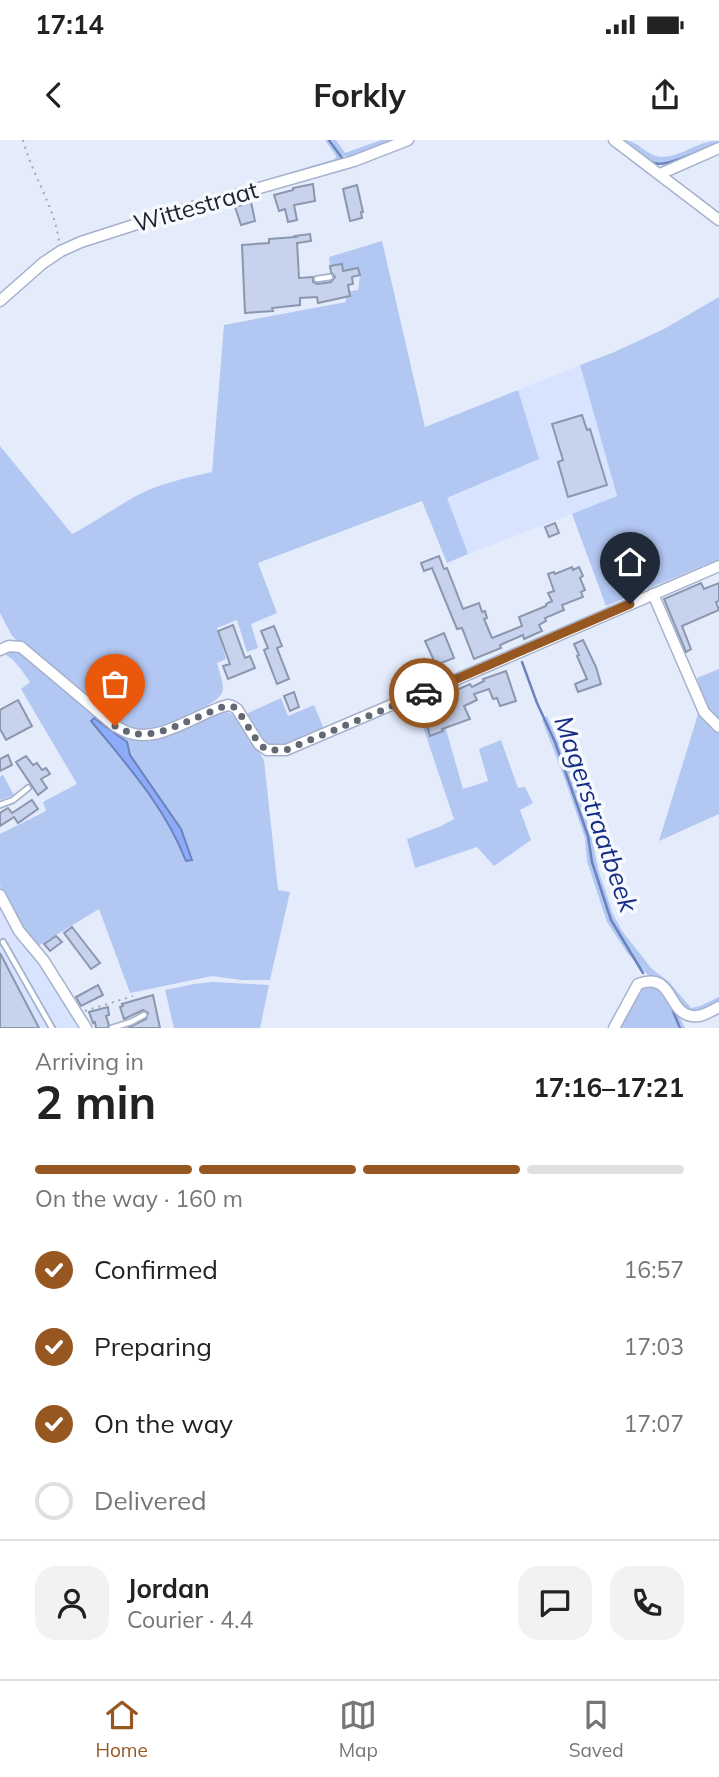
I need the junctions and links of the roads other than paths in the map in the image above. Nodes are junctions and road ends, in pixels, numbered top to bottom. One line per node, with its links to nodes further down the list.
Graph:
1 (408, 140): 8 (street, Wittestraat)
2 (614, 140): 4 (street)
3 (719, 148): 4 (street)
4 (660, 174): 5 (street)
5 (719, 220)
6 (330, 277): 7 (lane)
7 (317, 279)
8 (0, 301)
9 (719, 566): 10 (street)
10 (653, 594): 11 (street); 12 (street)
11 (0, 650)
12 (719, 727)
13 (28, 788): 14 (lane)
14 (0, 805)
15 (0, 895): 20 (street)
16 (3, 942): 19 (lane)
17 (719, 1007): 22 (street)
18 (144, 1014): 21 (lane)
19 (52, 1028)
20 (86, 1028)
21 (112, 1028)
22 (614, 1028)

